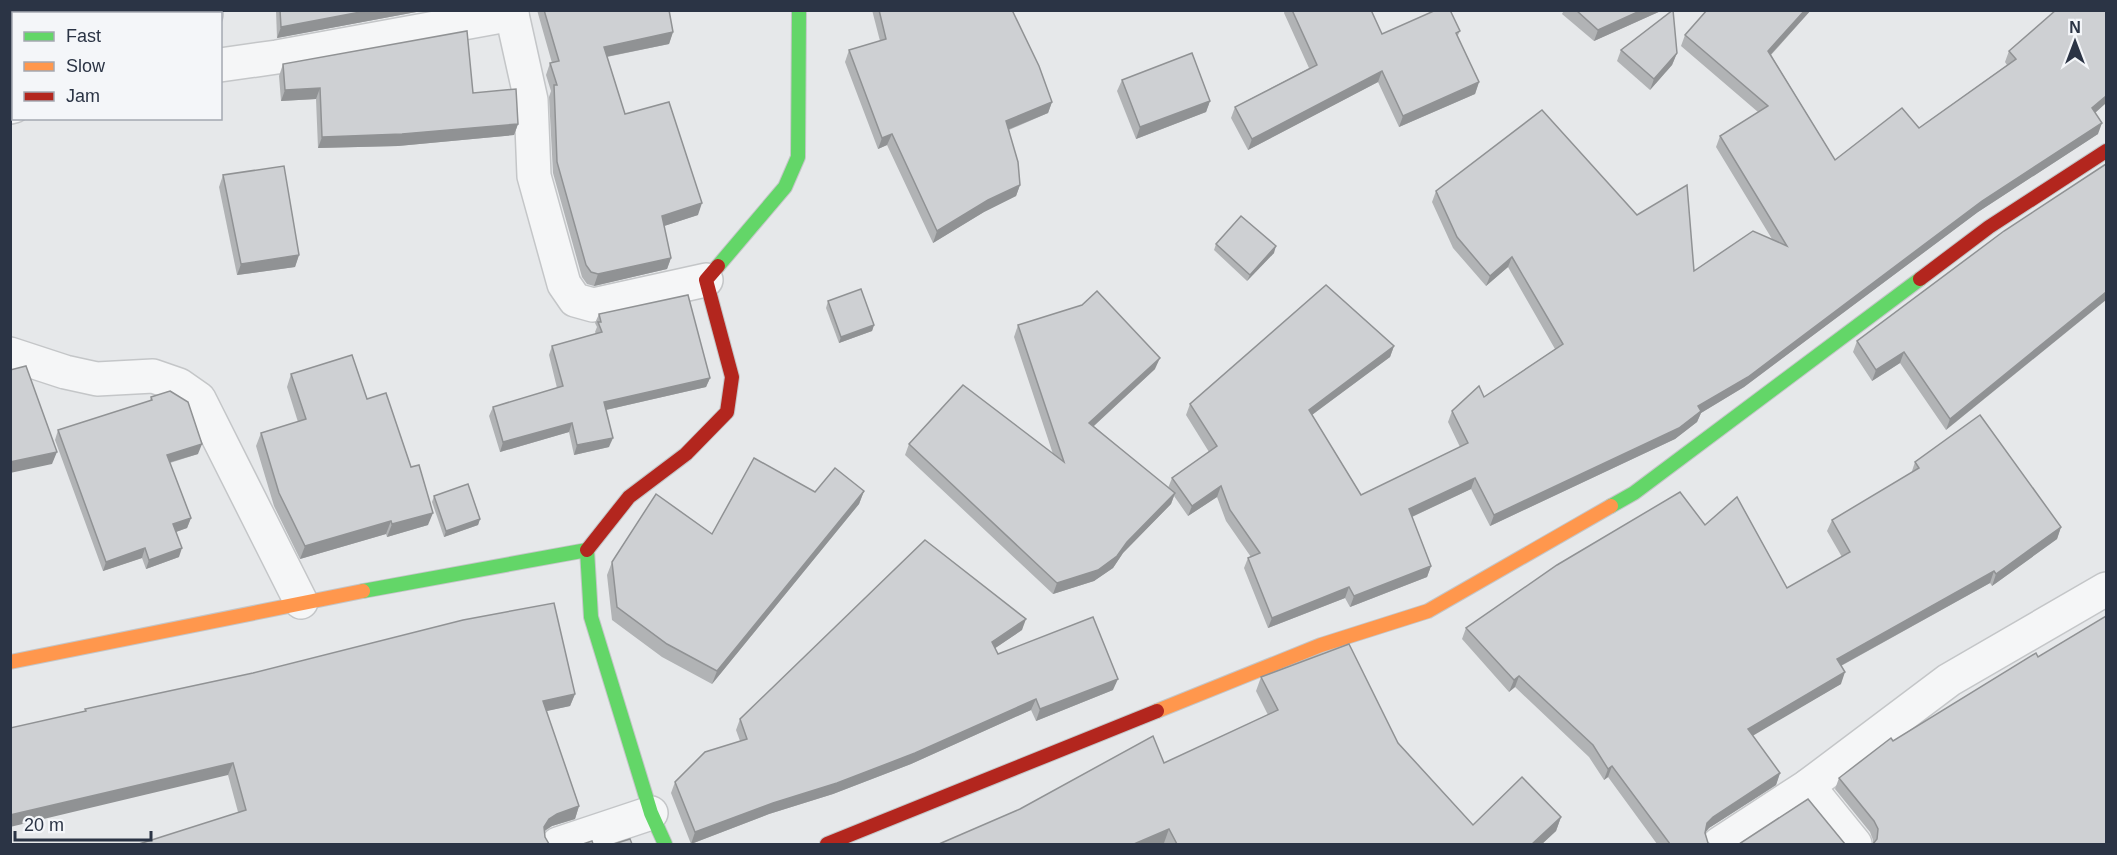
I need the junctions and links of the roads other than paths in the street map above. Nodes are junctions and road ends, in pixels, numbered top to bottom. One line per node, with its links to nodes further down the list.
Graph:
1 (799, 10): 5 (street)
2 (511, 12): 3 (street); 5 (street)
3 (222, 64)
4 (2106, 151): 15 (street)
5 (706, 280): 7 (street)
6 (10, 354): 9 (street)
7 (587, 550): 9 (street); 12 (street)
8 (2106, 589): 11 (street)
9 (301, 602): 10 (street)
10 (10, 662)
11 (1808, 786): 16 (street); 17 (street)
12 (651, 813): 13 (street); 14 (street)
13 (558, 844)
14 (665, 844)
15 (827, 844)
16 (1719, 844)
17 (1855, 844)

